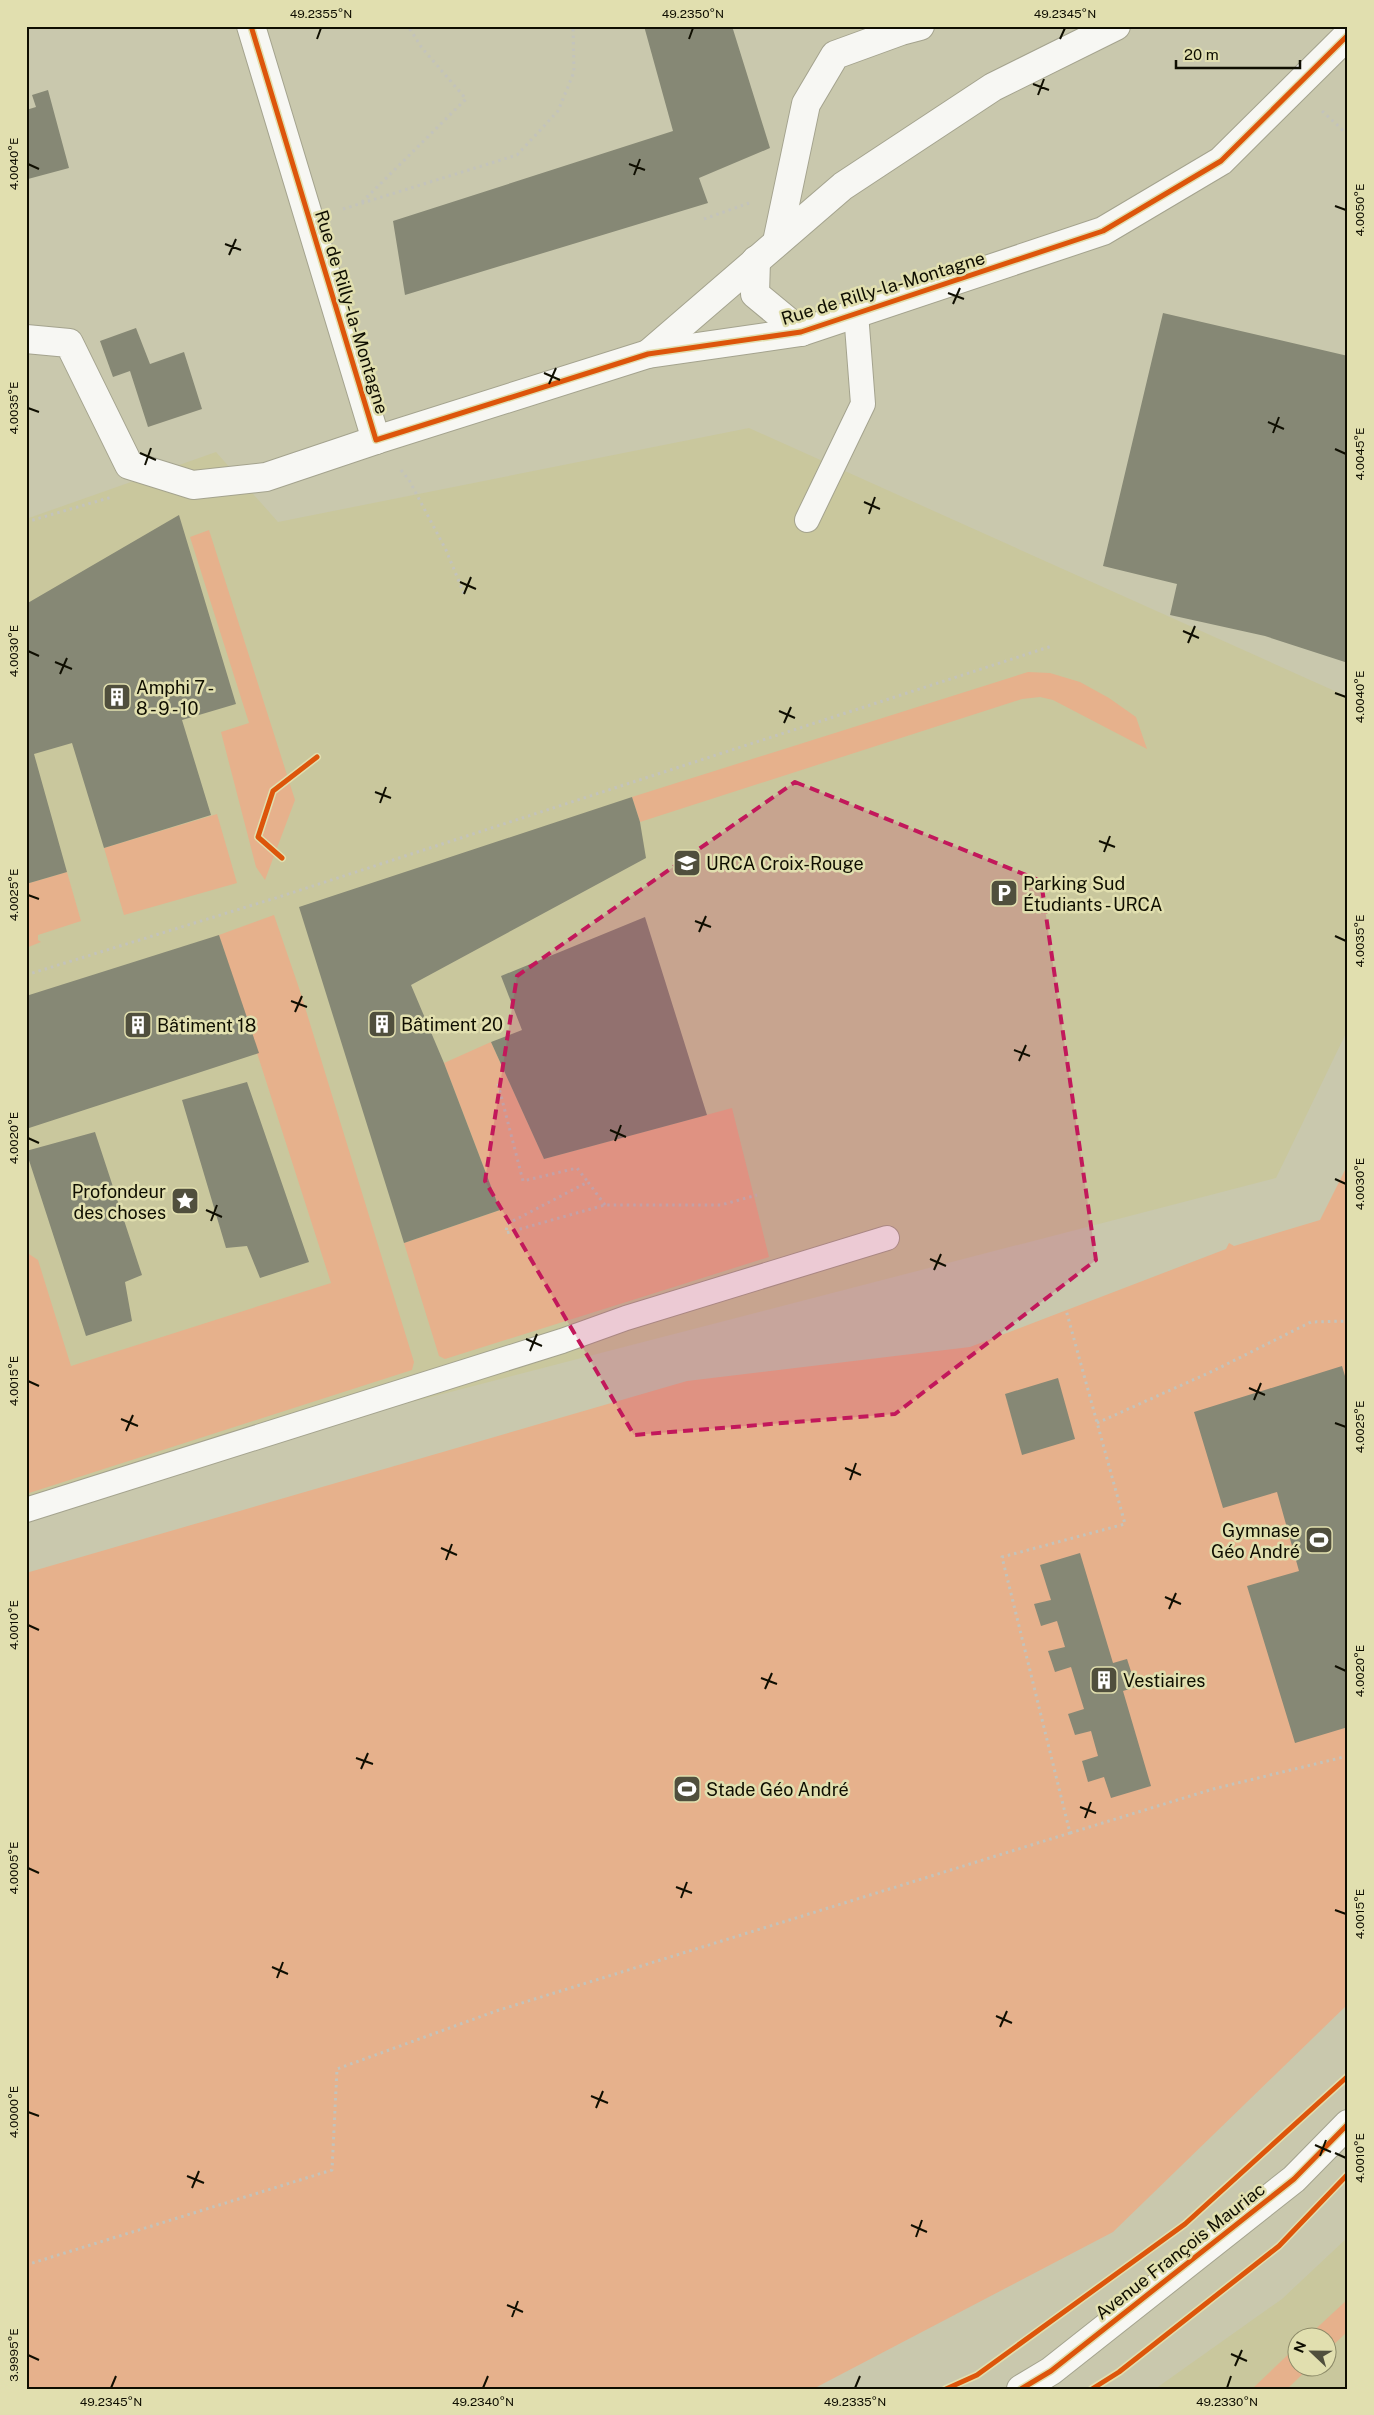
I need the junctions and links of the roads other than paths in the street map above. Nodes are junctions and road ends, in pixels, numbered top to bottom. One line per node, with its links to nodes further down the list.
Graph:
1 (251, 26): 11 (street, Rue de Rilly-la-Montagne)
2 (920, 26): 5 (street)
3 (1116, 26): 5 (street, Rue de Rilly-la-Montagne)
4 (1348, 35): 7 (street, Rue de Rilly-la-Montagne)
5 (777, 242): 6 (street, Rue de Rilly-la-Montagne)
6 (756, 260): 8 (street, Rue de Rilly-la-Montagne); 10 (street, Rue de Rilly-la-Montagne)
7 (856, 313): 8 (street, Rue de Rilly-la-Montagne); 12 (lane)
8 (801, 332): 10 (street, Rue de Rilly-la-Montagne)
9 (26, 339): 11 (street)
10 (648, 354): 11 (street, Rue de Rilly-la-Montagne)
11 (376, 440)
12 (807, 520)
13 (887, 1238): 14 (lane)
14 (26, 1510)
15 (1348, 2124): 16 (street, Avenue François Mauriac)
16 (1021, 2389)

